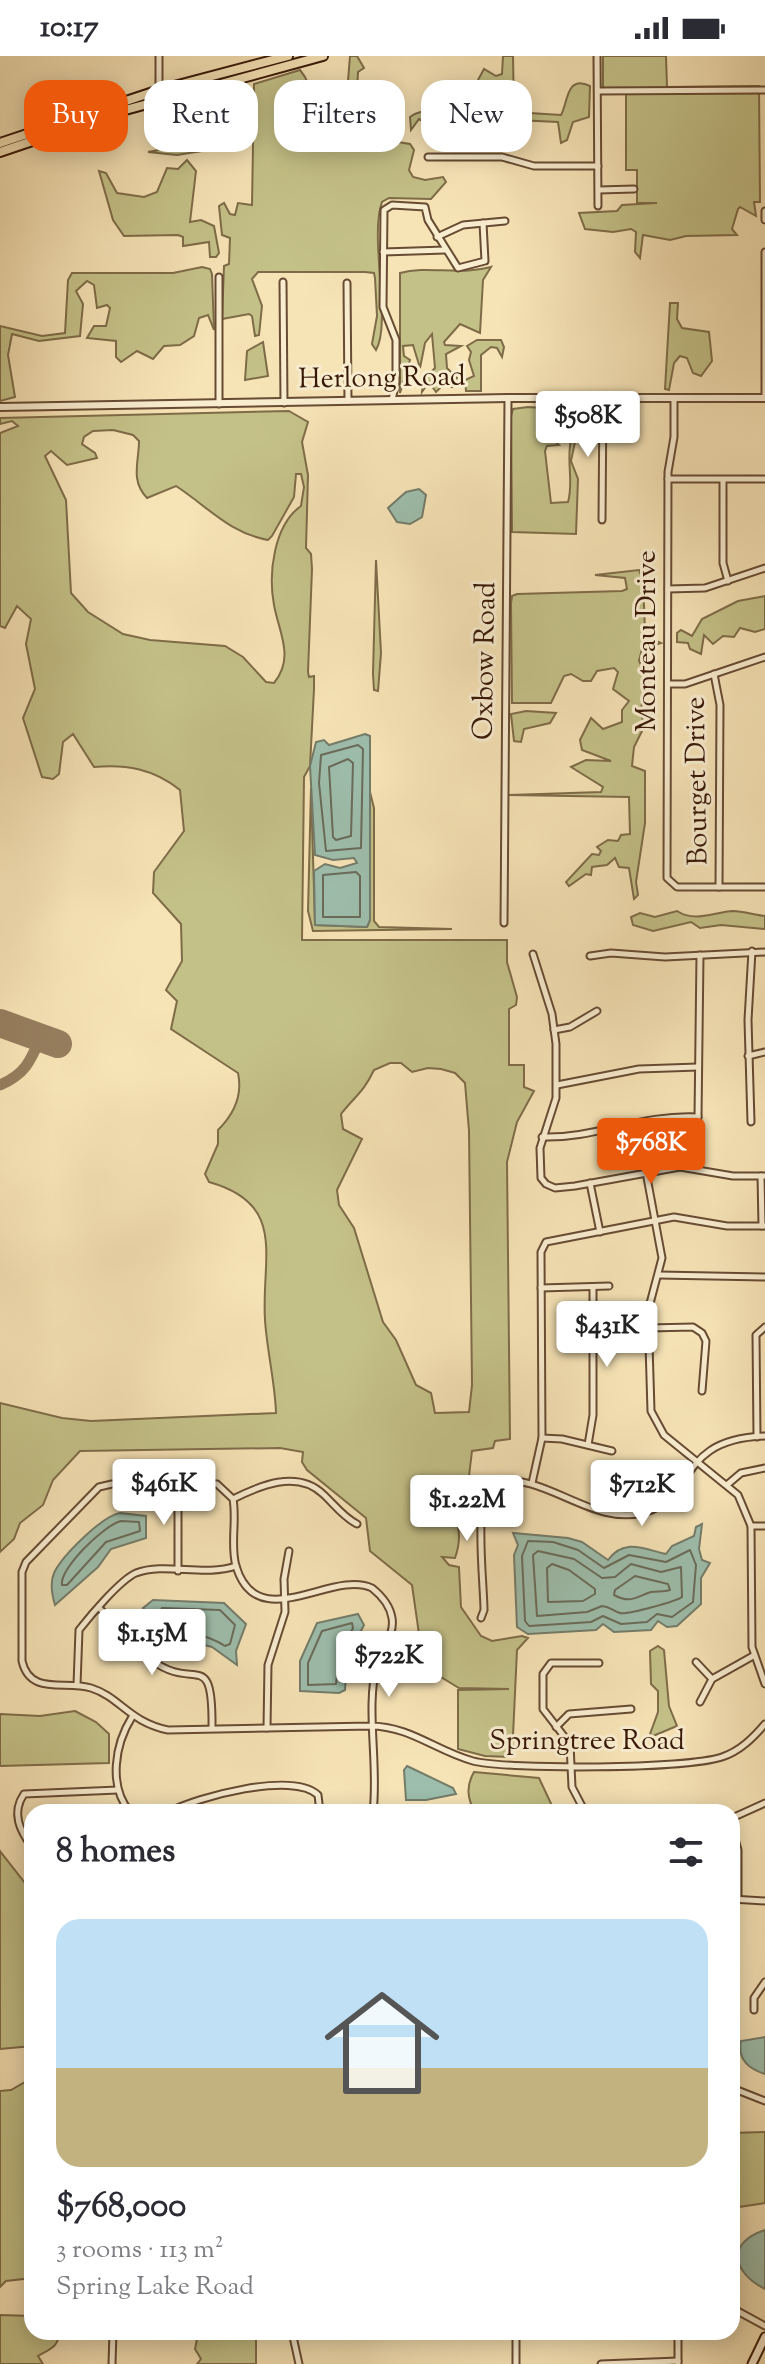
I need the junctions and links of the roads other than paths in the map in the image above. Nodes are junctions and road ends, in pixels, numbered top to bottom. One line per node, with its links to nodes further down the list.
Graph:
1 (159, 56): 6 (street)
2 (288, 56): 5 (main road)
3 (323, 56): 5 (main road)
4 (597, 56): 10 (street)
5 (238, 74): 7 (main road); 8 (main road)
6 (159, 80)
7 (208, 80)
8 (220, 80)
9 (765, 90): 10 (street)
10 (598, 91): 16 (street)
11 (24, 136): 12 (main road)
12 (0, 143)
13 (24, 143): 14 (main road)
14 (0, 152)
15 (428, 157): 16 (street)
16 (598, 166): 18 (street)
17 (634, 189): 18 (street)
18 (598, 190): 19 (street)
19 (598, 206)
20 (765, 211): 21 (street)
21 (765, 220)
22 (505, 221): 23 (street)
23 (483, 223): 24 (street); 25 (street)
24 (437, 237): 25 (street); 26 (street)
25 (445, 250): 26 (street)
26 (383, 252): 36 (street)
27 (765, 252): 31 (street)
28 (219, 277): 39 (street)
29 (283, 282): 38 (street)
30 (347, 283): 37 (street)
31 (765, 309): 33 (street)
32 (508, 398): 34 (street, Herlong Road); 36 (street, Herlong Road); 53 (street, Oxbow Road)
33 (765, 398): 35 (street, Herlong Road)
34 (603, 399): 35 (street, Herlong Road); 44 (street)
35 (674, 399): 41 (street, Monteau Drive)
36 (392, 400): 37 (street, Herlong Road)
37 (348, 401): 38 (street, Herlong Road)
38 (284, 403): 39 (street, Herlong Road)
39 (219, 404): 40 (street, Herlong Road)
40 (0, 407)
41 (668, 479): 43 (street); 47 (street, Monteau Drive)
42 (765, 479): 43 (street)
43 (723, 480): 46 (street)
44 (602, 520)
45 (765, 568): 46 (street)
46 (728, 581): 47 (street)
47 (668, 589): 50 (street, Monteau Drive)
48 (765, 657): 49 (street)
49 (714, 674): 50 (street); 51 (street, Bourget Drive)
50 (668, 684): 51 (street, Monteau Drive)
51 (719, 887): 52 (street)
52 (765, 887)
53 (504, 923)
54 (752, 951): 55 (street); 57 (street); 62 (street)
55 (765, 952)
56 (533, 954): 60 (street)
57 (700, 955): 58 (street); 63 (street)
58 (590, 956)
59 (597, 1011): 60 (street)
60 (554, 1030): 64 (street)
61 (765, 1052): 62 (street)
62 (748, 1056): 66 (street)
63 (698, 1067): 64 (street); 65 (street)
64 (556, 1085): 67 (street)
65 (698, 1117): 67 (street); 68 (street)
66 (751, 1122)
67 (542, 1137): 71 (street)
68 (691, 1168): 69 (street); 70 (street)
69 (646, 1172): 71 (street); 72 (street)
70 (763, 1176): 73 (street)
71 (590, 1183): 74 (street)
72 (656, 1221): 73 (street); 74 (street); 75 (street)
73 (764, 1226)
74 (600, 1232): 78 (street)
75 (659, 1275): 76 (street); 80 (street)
76 (765, 1277)
77 (609, 1286): 79 (street)
78 (541, 1288): 79 (street); 85 (street)
79 (593, 1289): 86 (street)
80 (648, 1328): 82 (street); 88 (street)
81 (762, 1329): 84 (street)
82 (702, 1391)
83 (765, 1436): 84 (street)
84 (757, 1437): 88 (street)
85 (542, 1438): 86 (street); 91 (street)
86 (588, 1445): 87 (street)
87 (612, 1451)
88 (697, 1461): 91 (street); 92 (street)
89 (765, 1468): 92 (street)
90 (178, 1483): 93 (street); 99 (street); 110 (street, Springtree Road)
91 (532, 1483): 102 (street)
92 (728, 1484): 95 (street)
93 (233, 1499): 94 (street); 98 (street)
94 (357, 1524)
95 (751, 1526): 96 (street); 103 (street)
96 (765, 1526)
97 (289, 1551): 100 (street)
98 (236, 1566): 99 (street); 100 (street)
99 (178, 1571): 101 (street)
100 (286, 1601): 106 (street); 117 (street)
101 (99, 1608): 110 (street); 118 (street)
102 (481, 1618)
103 (753, 1656): 108 (street); 109 (street)
104 (696, 1662): 108 (street)
105 (599, 1663): 116 (street)
106 (377, 1664): 107 (street); 115 (street)
107 (420, 1674)
108 (712, 1679): 111 (street)
109 (765, 1684)
110 (77, 1685): 113 (street, Springtree Road)
111 (700, 1702)
112 (631, 1709): 116 (street)
113 (132, 1717): 118 (street, Springtree Road); 120 (street)
114 (765, 1724): 119 (street, Springtree Road)
115 (374, 1726): 117 (street, Springtree Road); 119 (street, Springtree Road); 125 (street)
116 (556, 1727): 119 (street)
117 (267, 1728): 118 (street, Springtree Road)
118 (212, 1729)
119 (571, 1765): 126 (street)
120 (118, 1790): 122 (street); 128 (street)
121 (765, 1803): 127 (street)
122 (126, 1804)
123 (189, 1804): 124 (street)
124 (319, 1804)
125 (373, 1804)
126 (581, 1804)
127 (740, 1814)
128 (24, 1837)
129 (740, 1899): 130 (street)
130 (765, 1901)
131 (765, 1982): 132 (street)
132 (754, 2010)
133 (740, 2091): 134 (street)
134 (765, 2101)
135 (740, 2312): 136 (street)
136 (765, 2326)
137 (765, 2337): 147 (main road)
138 (113, 2340): 143 (street)
139 (294, 2340): 144 (street)
140 (516, 2340): 145 (street)
141 (678, 2340): 142 (street)
142 (678, 2362): 146 (street)
143 (112, 2364)
144 (299, 2364)
145 (516, 2364)
146 (601, 2364)
147 (752, 2364)

